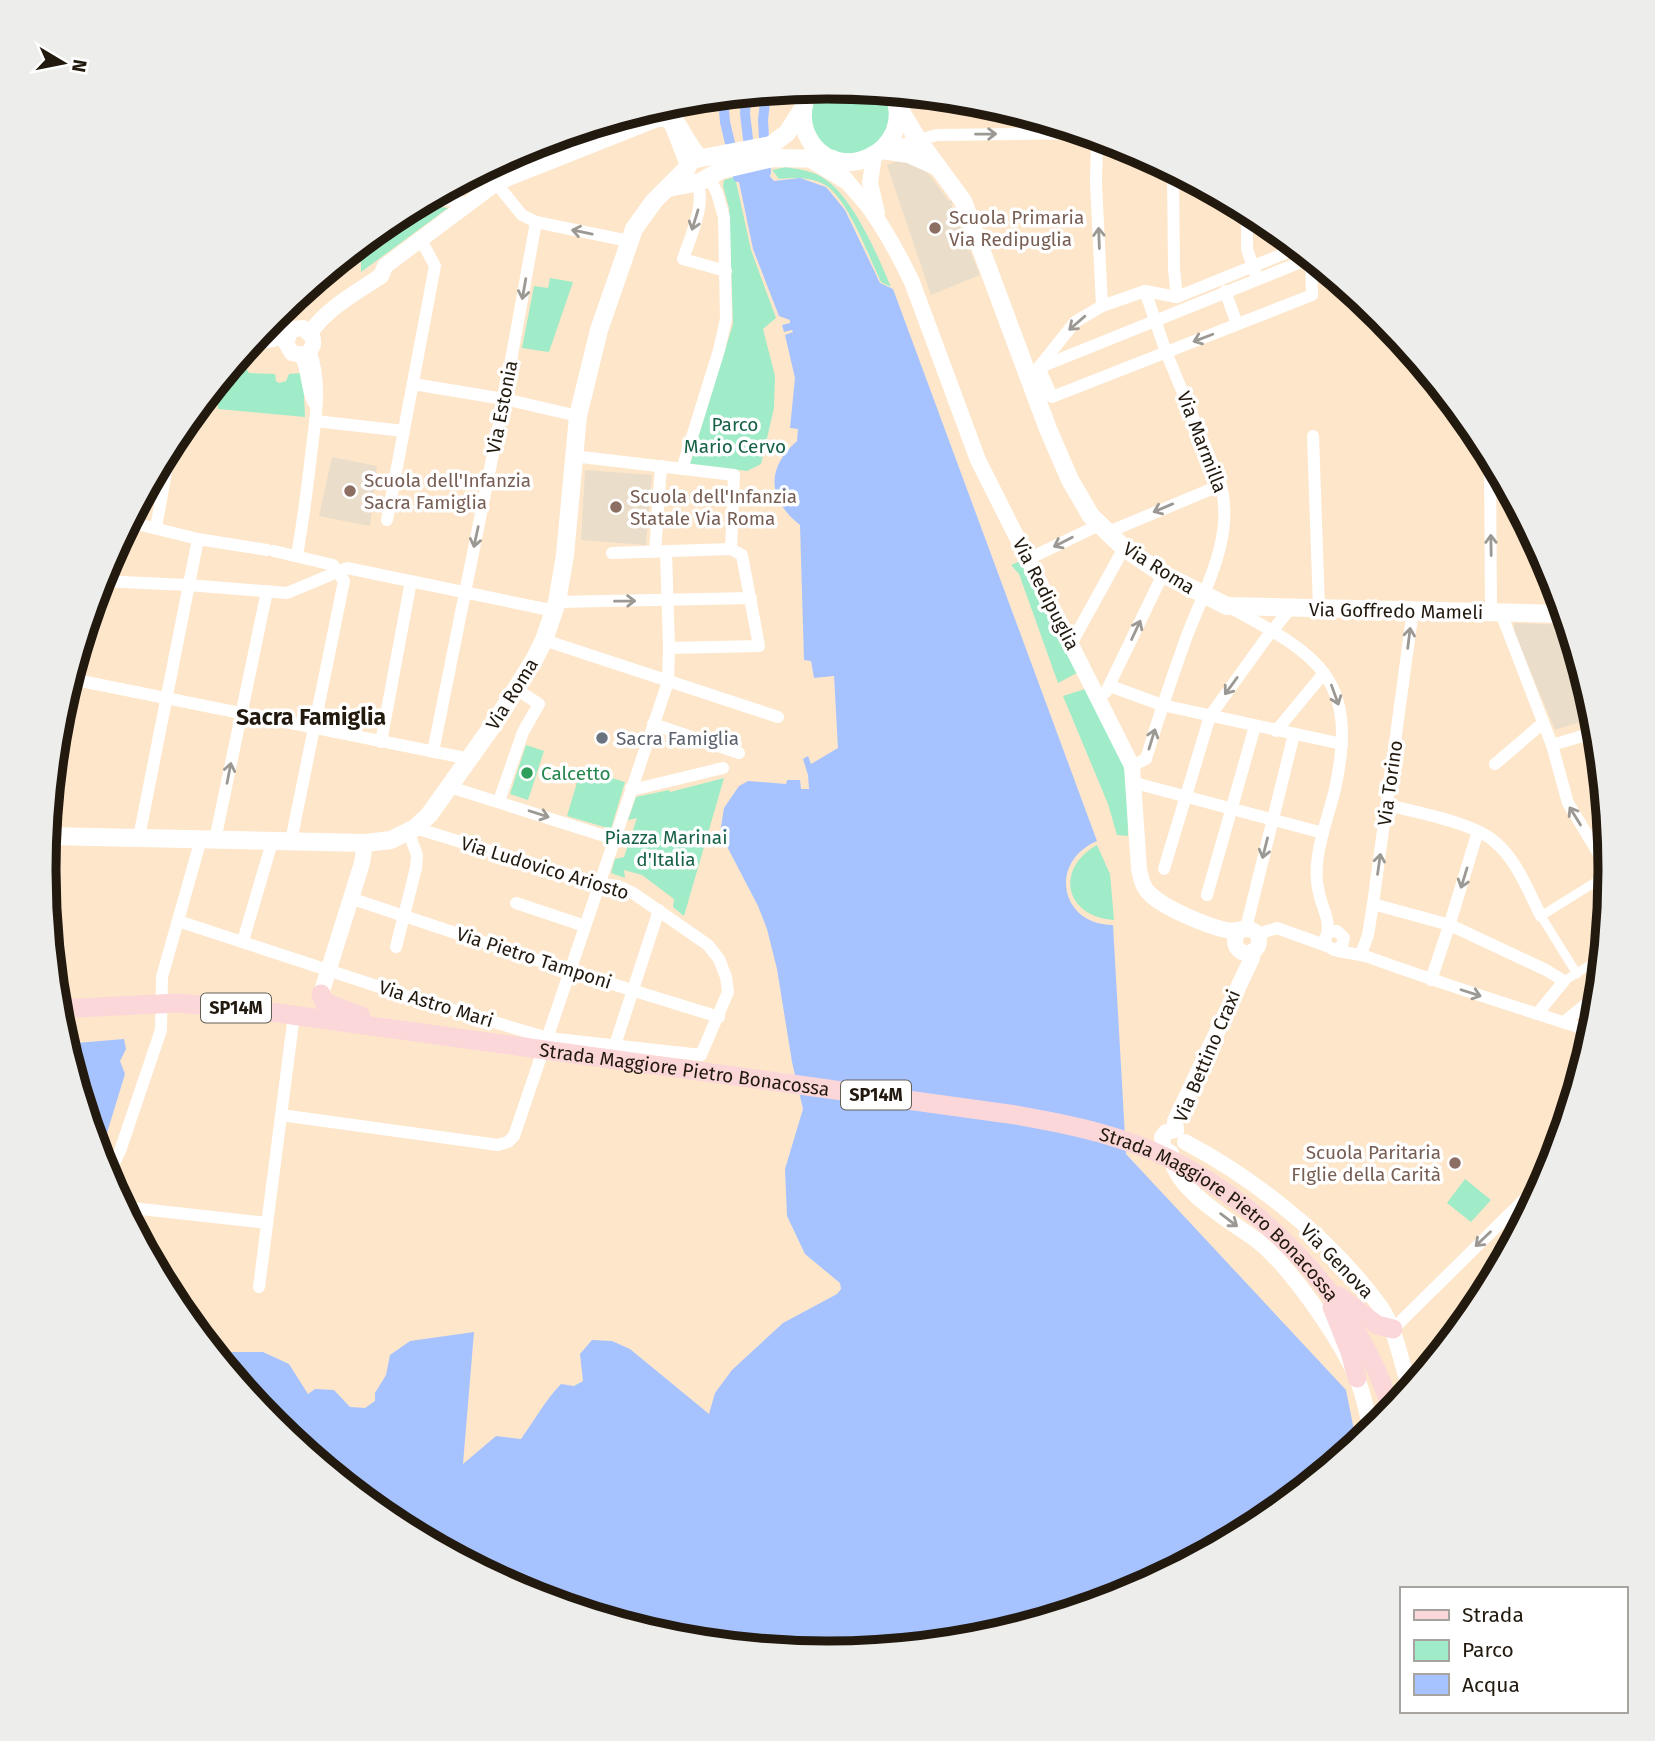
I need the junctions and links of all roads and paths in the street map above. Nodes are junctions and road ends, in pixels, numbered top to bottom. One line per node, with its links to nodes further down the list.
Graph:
1 (800, 101): 9 (main road); 13 (main road)
2 (899, 103): 11 (main road)
3 (901, 103): 6 (main road)
4 (668, 116): 16 (street)
5 (608, 131): 14 (street)
6 (914, 132): 7 (street, one-way to 7); 11 (street); 15 (main road, Via Roma)
7 (1054, 133)
8 (1097, 148): 36 (street, one-way to 8)
9 (772, 151): 12 (main road, Via Roma); 16 (main road, Via Roma)
10 (540, 155): 14 (street)
11 (880, 156): 13 (main road, Via Roma); 15 (main road); 25 (street, Via Redipuglia)
12 (810, 159): 13 (main road, Via Roma); 18 (main road)
13 (833, 159): 18 (street, Via Redipuglia)
14 (535, 161): 20 (street)
15 (941, 169): 44 (main road, Via Roma)
16 (696, 170): 27 (main road, Via Roma); 31 (street); 31 (street, one-way to 31)
17 (491, 177): 20 (street)
18 (844, 179): 25 (street, Via Redipuglia)
19 (1173, 181): 35 (street)
20 (496, 183): 22 (street); 23 (street)
21 (446, 200): 22 (street)
22 (463, 206): 26 (street)
23 (536, 222): 27 (street, one-way to 23); 46 (street, Via Estonia, one-way to 46)
24 (1247, 223): 32 (street)
25 (883, 229): 67 (street, Via Redipuglia)
26 (420, 238): 39 (street); 45 (street)
27 (629, 241): 48 (main road, Via Roma)
28 (1290, 253): 32 (street)
29 (1300, 261): 32 (street)
30 (1311, 270): 38 (street)
31 (726, 271): 53 (street)
32 (1255, 273): 34 (street); 35 (street)
33 (1145, 291): 35 (street); 36 (street); 37 (street, Via Marmilla)
34 (1225, 291): 37 (street); 38 (street)
35 (1177, 297)
36 (1102, 306): 44 (street, one-way to 44)
37 (1155, 322): 43 (street, Via Marmilla); 44 (street)
38 (1237, 324): 43 (street, one-way to 43)
39 (301, 331): 40 (street); 42 (street); 42 (street)
40 (268, 340)
41 (257, 351): 42 (street)
42 (300, 352): 47 (street)
43 (1166, 352): 44 (street); 56 (street, Via Marmilla)
44 (1033, 370): 60 (main road, Via Roma)
45 (413, 384): 46 (street); 49 (street)
46 (504, 399): 48 (street); 74 (street, Via Estonia, one-way to 74)
47 (316, 415): 49 (street); 66 (street)
48 (578, 416): 51 (main road, Via Roma)
49 (404, 430): 57 (street)
50 (1313, 436): 81 (street)
51 (573, 456): 52 (street); 79 (main road, Via Roma)
52 (661, 466): 53 (street); 64 (street)
53 (682, 469): 63 (street)
54 (166, 475): 59 (street)
55 (1491, 477): 83 (street, one-way to 55)
56 (1221, 485): 60 (street, one-way to 60); 75 (street, Via Marmilla)
57 (387, 520)
58 (139, 524): 59 (street)
59 (156, 528): 61 (street)
60 (1102, 529): 62 (main road, Via Roma); 67 (street, one-way to 67)
61 (198, 539): 66 (street); 72 (street)
62 (1124, 548): 69 (main road, Via Roma); 87 (street)
63 (731, 549): 64 (street); 76 (street)
64 (660, 552): 65 (street); 77 (street)
65 (612, 553)
66 (297, 556): 68 (street)
67 (1028, 559): 87 (street, Via Redipuglia)
68 (338, 572): 71 (street); 73 (street); 103 (street)
69 (1163, 574): 75 (main road, Via Roma); 92 (street, one-way to 69)
70 (113, 581): 72 (street)
71 (411, 581): 74 (street); 107 (street)
72 (188, 584): 73 (street); 94 (street)
73 (267, 591): 97 (street)
74 (464, 592): 79 (street); 110 (street, Via Estonia)
75 (1204, 595): 78 (main road, Via Roma); 96 (street, Via Marmilla)
76 (751, 598): 77 (street); 88 (street)
77 (668, 600): 79 (street, one-way to 77); 88 (street)
78 (1227, 606): 80 (main road, Via Goffredo Mameli); 85 (street, Via Roma)
79 (556, 607): 86 (main road, Via Roma)
80 (1291, 608): 81 (main road, Via Goffredo Mameli); 85 (street)
81 (1319, 608): 82 (main road, Via Goffredo Mameli)
82 (1413, 610): 83 (main road, Via Goffredo Mameli); 121 (street, Via Torino, one-way to 82)
83 (1496, 613): 84 (main road, Via Goffredo Mameli); 100 (street)
84 (1555, 614)
85 (1272, 630): 89 (street, Via Roma); 98 (street, one-way to 98)
86 (544, 640): 91 (street); 93 (main road, Via Roma)
87 (1071, 644): 95 (street, Via Redipuglia)
88 (669, 648): 91 (street)
89 (1324, 673): 104 (street); 108 (street, Via Roma, one-way to 108)
90 (80, 681): 94 (street)
91 (668, 682): 99 (street); 101 (street)
92 (1110, 687): 95 (street); 96 (street)
93 (516, 689): 112 (main road, Via Roma); 120 (street)
94 (167, 698): 97 (street); 128 (street)
95 (1101, 702): 114 (street, Via Redipuglia)
96 (1162, 705): 98 (street); 114 (street, Via Marmilla, one-way to 96)
97 (241, 713): 103 (street); 130 (street, one-way to 97)
98 (1210, 716): 102 (street); 119 (street)
99 (778, 717)
100 (1544, 723): 109 (street); 113 (street)
101 (653, 724): 111 (street); 118 (street)
102 (1255, 726): 104 (street); 122 (street)
103 (315, 729): 107 (street); 131 (street)
104 (1276, 731): 105 (street)
105 (1294, 734): 108 (street); 123 (street)
106 (1586, 735): 109 (street)
107 (381, 742): 110 (street)
108 (1342, 744): 126 (street, Via Roma)
109 (1552, 745): 133 (street, one-way to 109)
110 (433, 752): 112 (street)
111 (739, 752)
112 (470, 759): 117 (main road, Via Roma)
113 (1495, 764)
114 (1132, 766): 116 (street, Via Redipuglia)
115 (723, 768): 118 (street)
116 (1135, 783): 119 (street); 147 (street, Via Redipuglia)
117 (450, 787): 120 (street); 124 (main road, Via Roma)
118 (631, 788): 129 (street)
119 (1185, 797): 122 (street); 134 (street)
120 (499, 801): 129 (street, one-way to 129)
121 (1387, 805): 125 (street); 140 (street, Via Torino, one-way to 121)
122 (1231, 809): 123 (street); 137 (street)
123 (1272, 820): 126 (street); 147 (street, one-way to 147)
124 (411, 829): 132 (main road, Via Roma); 136 (street, Via Ludovico Ariosto); 143 (street)
125 (1478, 831): 142 (street); 145 (street, one-way to 145)
126 (1323, 833): 149 (street, Via Roma)
127 (57, 836): 128 (main road, Via Roma)
128 (139, 837): 130 (main road, Via Roma)
129 (614, 839): 136 (street)
130 (208, 840): 131 (main road, Via Roma); 144 (street)
131 (282, 840): 132 (main road, Via Roma); 148 (street)
132 (365, 843): 138 (street)
133 (1598, 852)
134 (1164, 869)
135 (1599, 881): 142 (street)
136 (599, 884): 141 (street, Via Ludovico Ariosto); 146 (street)
137 (1206, 895)
138 (350, 898): 143 (street, Via Pietro Tamponi); 153 (street)
139 (516, 903): 146 (street)
140 (1373, 904): 145 (street); 151 (street, Via Torino)
141 (659, 910): 158 (street); 164 (street, Via Ludovico Ariosto)
142 (1541, 916): 155 (street)
143 (405, 917): 150 (street); 154 (street, Via Pietro Tamponi)
144 (178, 921): 148 (street, Via Astro Mari); 173 (street)
145 (1450, 925): 156 (street); 157 (street)
146 (585, 926): 154 (street)
147 (1245, 940): 149 (street); 172 (street, Via Bettino Craxi)
148 (243, 941): 153 (street, Via Astro Mari)
149 (1326, 941): 151 (street); 151 (street)
150 (396, 947)
151 (1361, 954): 156 (street)
152 (1593, 964): 155 (street)
153 (328, 970): 159 (street); 168 (street, Via Astro Mari)
154 (570, 971): 158 (street, Via Pietro Tamponi); 168 (street)
155 (1577, 974): 157 (street)
156 (1430, 980): 162 (street, one-way to 162)
157 (1564, 981): 162 (street)
158 (633, 989): 164 (street, Via Pietro Tamponi); 169 (street)
159 (321, 994): 166 (main road)
160 (1587, 1004): 165 (street)
161 (69, 1008): 163 (main road, Strada Maggiore Pietro Bonacossa / SP14M)
162 (1537, 1014): 165 (street)
163 (294, 1015): 166 (main road, Strada Maggiore Pietro Bonacossa / SP14M); 171 (street)
164 (719, 1017): 170 (street, Via Ludovico Ariosto)
165 (1564, 1022): 167 (street)
166 (391, 1028): 178 (main road, Strada Maggiore Pietro Bonacossa / SP14M)
167 (1582, 1028)
168 (548, 1038): 169 (street, Via Astro Mari); 171 (street)
169 (615, 1045): 170 (street, Via Astro Mari)
170 (701, 1055)
171 (281, 1115): 176 (street)
172 (1180, 1136): 179 (street, Via Genova); 180 (street, one-way to 180)
173 (114, 1163)
174 (1525, 1199): 179 (street, one-way to 179)
175 (134, 1208): 176 (street)
176 (267, 1223): 177 (street)
177 (259, 1287)
178 (1328, 1292): 179 (main road); 180 (main road); 182 (main road, Strada Maggiore Pietro Bonacossa)
179 (1393, 1329): 181 (street, Via Genova)
180 (1357, 1378): 183 (street)
181 (1407, 1380)
182 (1387, 1401)
183 (1369, 1420)

